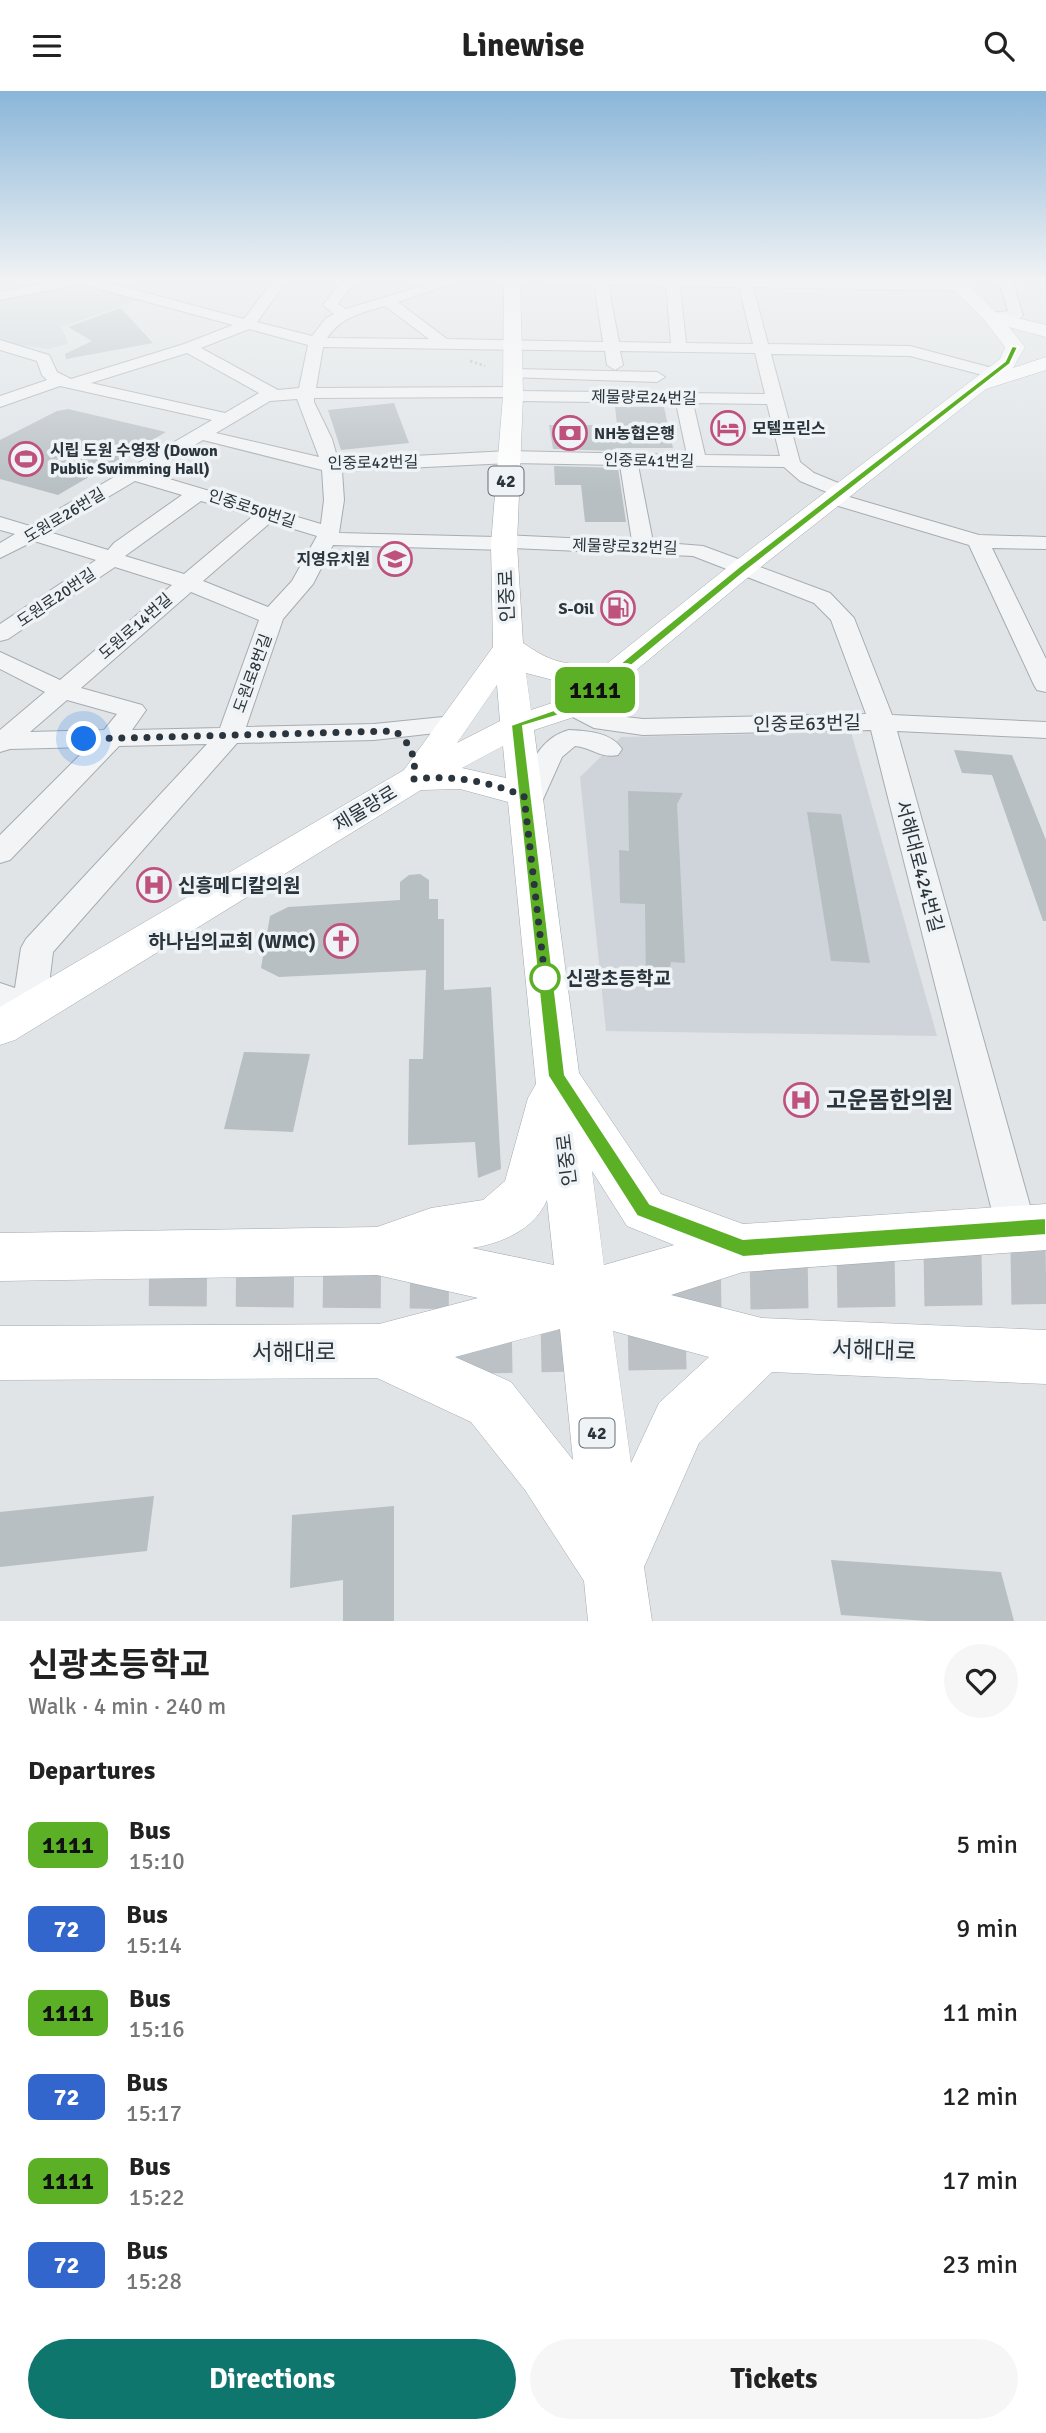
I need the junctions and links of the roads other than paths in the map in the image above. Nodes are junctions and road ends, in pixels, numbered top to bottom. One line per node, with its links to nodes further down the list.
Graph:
1 (18, 350): 14 (street)
2 (180, 350): 14 (street)
3 (193, 350): 17 (street)
4 (314, 350): 16 (street)
5 (514, 350): 15 (main road, 인중로 / 42)
6 (612, 350): 11 (street)
7 (762, 350): 19 (street)
8 (880, 350): 13 (street)
9 (1013, 350): 13 (main road, 제물량로)
10 (1046, 363): 13 (main road)
11 (616, 376): 12 (street); 15 (street)
12 (672, 377)
13 (984, 380): 30 (main road, 제물량로)
14 (66, 382): 20 (street); 21 (street)
15 (513, 388): 16 (street); 18 (street, 제물량로24번길); 23 (main road, 인중로 / 42)
16 (305, 393): 17 (street); 27 (street, 도원로8번길)
17 (274, 395): 21 (street, 도원로26번길)
18 (683, 397): 19 (street, 제물량로24번길); 25 (street)
19 (774, 399): 26 (street)
20 (0, 402)
21 (226, 418): 22 (street, 도원로26번길)
22 (201, 434): 27 (street, 인중로42번길); 28 (street, 도원로26번길)
23 (508, 457): 24 (street, 인중로41번길); 27 (street, 인중로42번길); 36 (main road, 인중로 / 42)
24 (628, 459): 25 (street, 인중로41번길); 38 (street)
25 (697, 460): 26 (street, 인중로41번길)
26 (791, 462): 30 (street)
27 (331, 466): 34 (street, 도원로8번길)
28 (133, 474): 29 (street, 인중로50번길); 33 (street, 도원로26번길)
29 (200, 492): 31 (street, 인중로50번길); 40 (street, 도원로20번길)
30 (836, 495): 35 (street); 41 (main road, 제물량로)
31 (268, 514): 34 (street, 인중로50번길); 42 (street, 도원로14번길)
32 (0, 523): 33 (street)
33 (34, 533): 39 (street, 도원로26번길); 40 (street)
34 (327, 536): 36 (street, 인중로50번길); 43 (street, 도원로8번길)
35 (978, 541): 37 (street); 48 (street)
36 (504, 543): 38 (street, 제물량로32번길); 45 (main road, 인중로 / 42)
37 (1046, 543)
38 (643, 546): 41 (street, 제물량로32번길)
39 (0, 552)
40 (112, 559): 42 (street); 44 (street, 도원로20번길)
41 (743, 568): 47 (main road, 제물량로); 51 (street, 서해대로424번길)
42 (186, 582): 43 (street); 49 (street, 도원로14번길)
43 (272, 617): 56 (street, 도원로8번길)
44 (0, 634)
45 (508, 647): 47 (main road); 52 (main road); 53 (main road, 인중로 / 42)
46 (0, 659): 49 (street)
47 (614, 675): 50 (main road, 제물량로)
48 (1046, 685)
49 (60, 690): 57 (street); 58 (street, 도원로14번길)
50 (572, 707): 51 (street, 인중로63번길); 53 (main road, 제물량로)
51 (882, 722): 54 (street, 인중로63번길); 65 (street, 서해대로424번길)
52 (453, 724): 55 (street); 60 (main road)
53 (517, 725): 60 (main road, 제물량로); 61 (main road, 인중로 / 42)
54 (1046, 730)
55 (395, 731): 56 (street); 60 (street)
56 (230, 735): 57 (street); 63 (street)
57 (111, 739): 58 (street); 62 (street)
58 (1, 742)
59 (608, 749): 61 (street)
60 (414, 779): 61 (main road); 63 (main road, 제물량로)
61 (525, 802): 64 (main road, 인중로 / 42)
62 (0, 853)
63 (10, 1011)
64 (557, 1076): 66 (main road); 67 (main road); 69 (main road, 인중로 / 42)
65 (1031, 1227): 66 (main road, 서해대로)
66 (743, 1248): 69 (main road, 서해대로)
67 (377, 1251): 68 (main road, 서해대로); 69 (main road, 서해대로)
68 (0, 1257)
69 (582, 1297): 70 (main road, 서해대로); 71 (main road, 서해대로); 74 (main road, 인중로 / 42)
70 (762, 1345): 73 (main road, 서해대로); 74 (main road)
71 (379, 1351): 72 (main road, 서해대로); 74 (main road)
72 (0, 1353)
73 (1045, 1362)
74 (617, 1594)

